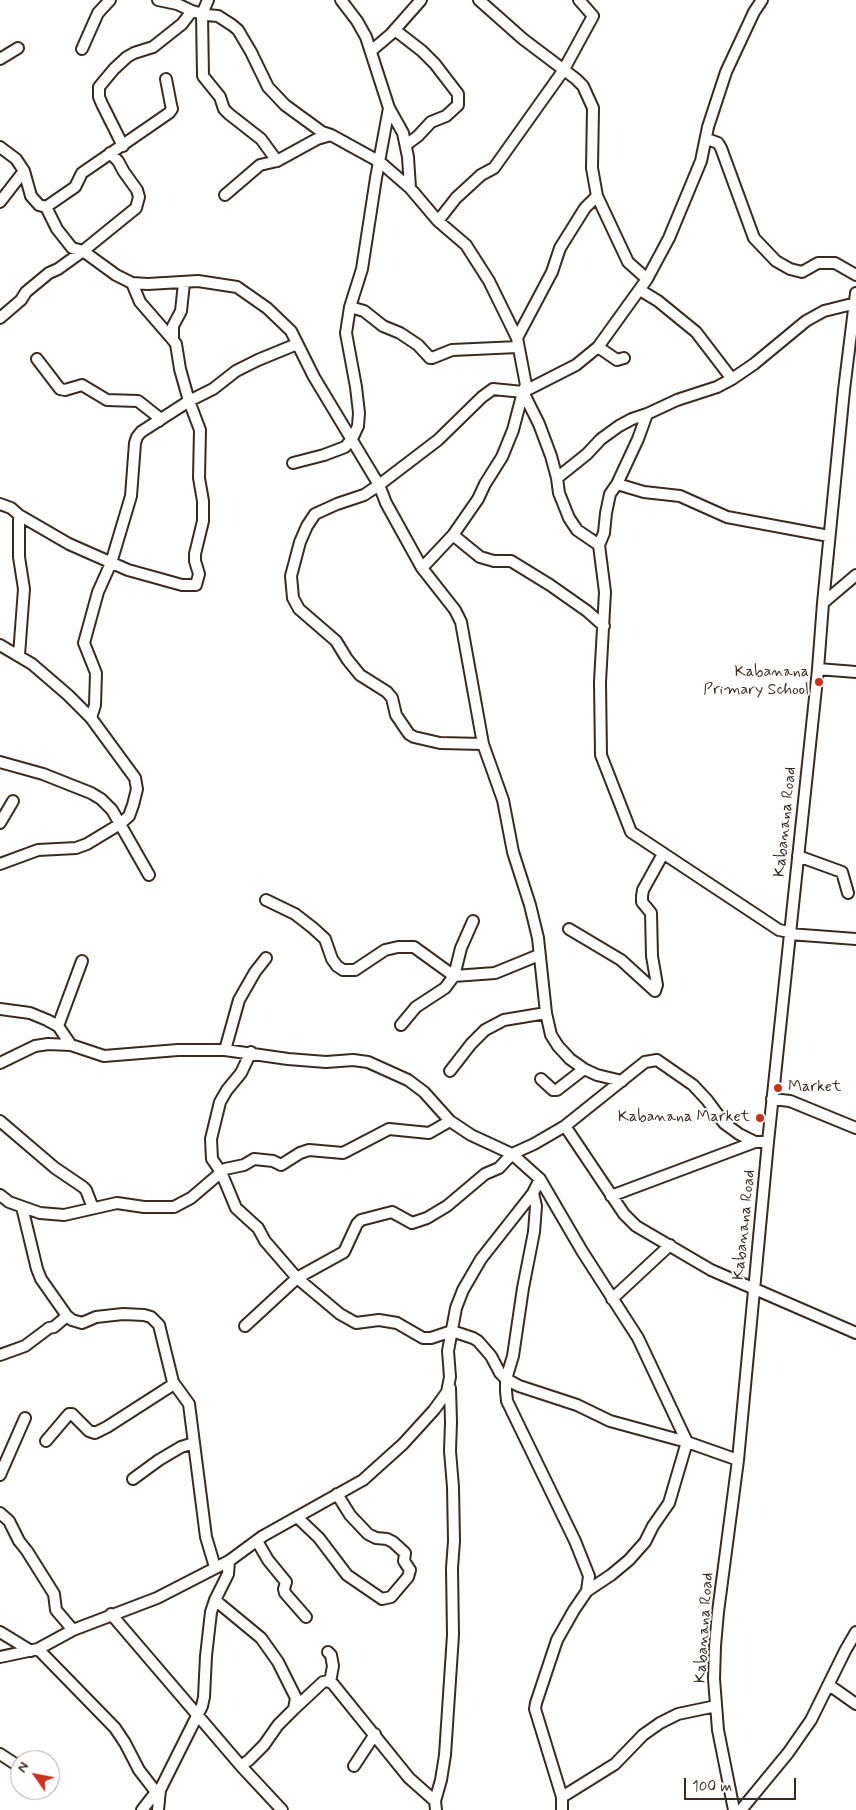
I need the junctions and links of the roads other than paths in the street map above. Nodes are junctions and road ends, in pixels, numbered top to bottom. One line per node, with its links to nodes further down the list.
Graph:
1 (110, 0): 13 (street)
2 (158, 0): 9 (street)
3 (208, 0): 10 (street)
4 (341, 0): 14 (street)
5 (420, 0): 11 (street)
6 (479, 0): 16 (street)
7 (579, 0): 16 (street)
8 (762, 0): 20 (street)
9 (192, 11): 10 (street); 22 (street)
10 (202, 14): 19 (street); 25 (street)
11 (395, 30): 14 (street); 21 (street)
12 (18, 48): 15 (street)
13 (82, 49)
14 (371, 52): 18 (street)
15 (0, 60)
16 (563, 71): 30 (street); 33 (street)
17 (166, 80): 22 (street)
18 (389, 108): 21 (street); 26 (street)
19 (331, 135): 25 (street); 26 (street)
20 (707, 139): 35 (street); 36 (street)
21 (406, 145): 28 (street)
22 (123, 146): 24 (street)
23 (0, 147): 27 (street)
24 (110, 153): 32 (street); 34 (street)
25 (277, 161): 29 (street)
26 (380, 162): 28 (street); 42 (street)
27 (24, 171): 31 (street); 32 (street)
28 (410, 188): 33 (street)
29 (226, 195)
30 (597, 196): 36 (street); 45 (street)
31 (0, 202)
32 (46, 207): 34 (street)
33 (438, 221): 45 (street)
34 (84, 251): 37 (street); 43 (street)
35 (856, 275)
36 (647, 280): 39 (street)
37 (132, 283): 38 (street); 44 (street)
38 (184, 283): 44 (street); 46 (street)
39 (640, 290): 47 (street); 50 (street)
40 (856, 293): 41 (street, Kabanana Road)
41 (855, 304): 50 (street); 63 (street, Kabanana Road)
42 (350, 307): 45 (street); 55 (street)
43 (0, 318)
44 (173, 340): 52 (street)
45 (517, 342): 51 (street)
46 (297, 344): 52 (street); 55 (street)
47 (598, 347): 48 (street); 51 (street)
48 (624, 358)
49 (37, 359): 54 (street)
50 (732, 379): 53 (street)
51 (524, 392): 57 (street); 59 (street); 62 (street)
52 (189, 401): 54 (street); 65 (street)
53 (646, 414): 57 (street); 58 (street)
54 (159, 420): 65 (street)
55 (352, 439): 56 (street); 59 (street)
56 (293, 463)
57 (557, 478): 64 (street)
58 (617, 484): 63 (street); 64 (street)
59 (379, 485): 66 (street); 75 (street)
60 (0, 504): 61 (street)
61 (20, 515): 65 (street); 71 (street)
62 (453, 535): 66 (street); 69 (street)
63 (829, 536): 68 (street, Kabanana Road)
64 (600, 545): 69 (street)
65 (111, 563): 74 (street)
66 (422, 568): 75 (street)
67 (856, 575): 68 (street)
68 (823, 602): 72 (street, Kabanana Road)
69 (604, 626): 80 (street)
70 (0, 645): 71 (street)
71 (19, 655): 74 (street)
72 (818, 670): 73 (street); 81 (street, Kabanana Road)
73 (856, 672)
74 (91, 718): 79 (street)
75 (483, 744): 90 (street)
76 (0, 762): 79 (street)
77 (13, 801): 78 (street)
78 (0, 823)
79 (120, 824): 82 (street); 83 (street)
80 (663, 854): 87 (street); 88 (street)
81 (798, 856): 84 (street); 88 (street, Kabanana Road)
82 (0, 864)
83 (149, 875)
84 (848, 892)
85 (266, 900): 93 (street)
86 (473, 922): 93 (street)
87 (569, 929)
88 (789, 933): 89 (street); 106 (street, Kabanana Road)
89 (856, 939)
90 (539, 954): 93 (street); 95 (street)
91 (266, 958): 99 (street)
92 (82, 961): 97 (street)
93 (454, 976): 96 (street)
94 (0, 1009): 97 (street)
95 (546, 1013): 102 (street); 103 (street)
96 (400, 1025)
97 (58, 1026): 98 (street)
98 (71, 1045): 99 (street); 101 (street)
99 (225, 1050): 100 (street)
100 (252, 1052): 108 (street); 116 (street)
101 (0, 1063)
102 (584, 1068): 104 (street); 105 (street)
103 (450, 1071)
104 (541, 1079)
105 (622, 1081): 109 (street); 111 (street)
106 (772, 1099): 110 (street); 112 (street, Kabanana Road)
107 (0, 1121): 122 (street)
108 (450, 1121): 114 (street); 116 (street)
109 (565, 1126): 113 (street); 120 (street)
110 (856, 1128)
111 (755, 1142): 112 (street); 120 (street)
112 (768, 1142): 125 (street, Kabanana Road)
113 (534, 1144): 114 (street); 115 (street)
114 (512, 1154): 115 (street); 124 (street)
115 (523, 1164): 117 (street)
116 (221, 1172): 122 (street); 124 (street)
117 (540, 1179): 118 (street); 126 (street)
118 (533, 1193): 129 (street); 133 (street)
119 (0, 1195): 121 (street)
120 (611, 1196): 123 (street)
121 (22, 1207): 122 (street); 127 (street)
122 (93, 1208)
123 (670, 1245): 125 (street); 126 (street)
124 (297, 1278): 128 (street); 129 (street)
125 (754, 1288): 130 (street); 139 (street, Kabanana Road)
126 (612, 1299): 137 (street)
127 (67, 1316): 131 (street); 134 (street)
128 (245, 1326)
129 (452, 1331): 132 (street); 133 (street)
130 (856, 1333)
131 (0, 1355)
132 (450, 1377): 142 (street); 169 (street)
133 (506, 1379): 137 (street); 148 (street)
134 (174, 1384): 136 (street); 138 (street)
135 (25, 1418): 140 (street)
136 (46, 1440)
137 (687, 1442): 139 (street); 148 (street)
138 (194, 1443): 141 (street); 147 (street)
139 (738, 1460): 161 (street, Kabanana Road)
140 (0, 1474)
141 (133, 1479)
142 (337, 1494): 144 (street); 144 (street)
143 (0, 1513): 152 (street)
144 (297, 1517): 145 (street)
145 (257, 1541): 146 (street); 151 (street)
146 (229, 1561): 147 (street); 149 (street)
147 (215, 1567): 150 (street)
148 (587, 1591): 168 (street)
149 (215, 1600): 162 (street); 163 (street)
150 (111, 1614): 152 (street); 163 (street)
151 (306, 1617)
152 (73, 1630): 155 (street)
153 (0, 1632): 155 (street)
154 (856, 1632): 159 (street)
155 (34, 1650): 157 (street); 167 (street)
156 (328, 1652): 158 (street)
157 (0, 1658)
158 (330, 1682): 162 (street); 164 (street)
159 (829, 1685): 160 (street); 175 (street)
160 (856, 1704)
161 (716, 1706): 168 (street); 174 (street, Kabanana Road)
162 (294, 1709): 165 (street)
163 (197, 1714): 165 (street); 167 (street)
164 (375, 1734): 166 (street); 169 (street)
165 (241, 1766): 172 (street)
166 (354, 1766)
167 (158, 1791): 170 (street); 171 (street)
168 (562, 1797): 173 (street)
169 (435, 1805)
170 (142, 1810)
171 (158, 1810)
172 (282, 1810)
173 (562, 1810)
174 (734, 1810)
175 (741, 1810)

